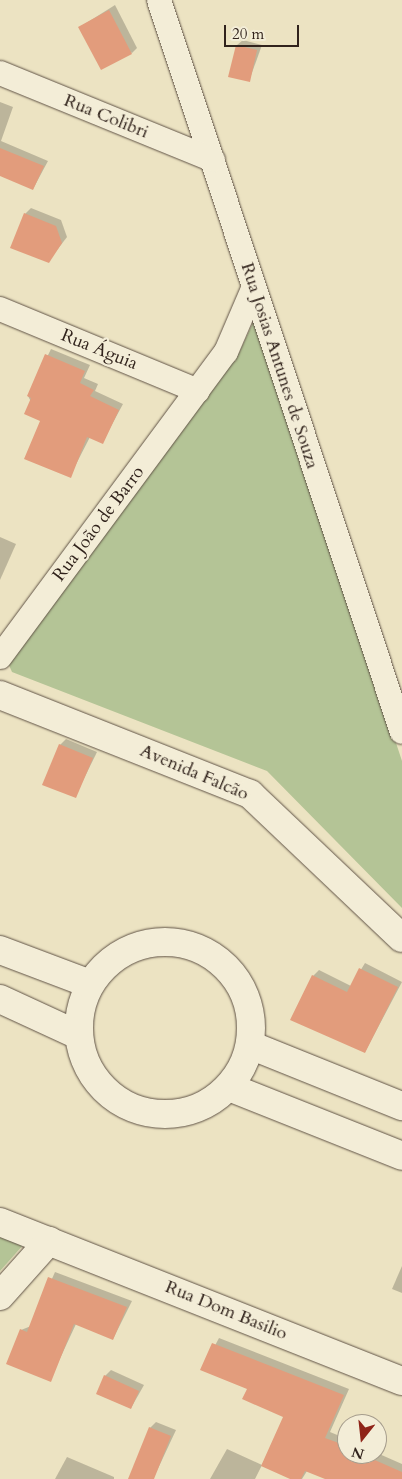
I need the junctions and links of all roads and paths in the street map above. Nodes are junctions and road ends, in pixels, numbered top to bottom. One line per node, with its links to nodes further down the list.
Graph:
1 (159, 0): 3 (street, Rua Josias Antunes de Souza)
2 (0, 73): 3 (street, Rua Colibri)
3 (213, 160): 4 (street, Rua Josias Antunes de Souza)
4 (253, 289): 6 (street, Rua João de Barro); 9 (street, Rua Josias Antunes de Souza)
5 (0, 309): 6 (street, Rua Águia)
6 (198, 391): 7 (street, Rua João de Barro)
7 (0, 657)
8 (0, 695): 10 (street, Avenida Falcão)
9 (402, 732)
10 (402, 938)
11 (0, 950): 12 (street)
12 (90, 984): 14 (street); 15 (street)
13 (0, 999): 14 (street)
14 (78, 1035): 16 (street)
15 (250, 1045): 16 (street); 17 (street)
16 (229, 1087): 18 (street)
17 (402, 1106)
18 (402, 1156)
19 (0, 1222): 20 (street, Rua Dom Basilio)
20 (49, 1241): 21 (street); 22 (street, Rua Dom Basilio)
21 (0, 1296)
22 (402, 1381)

